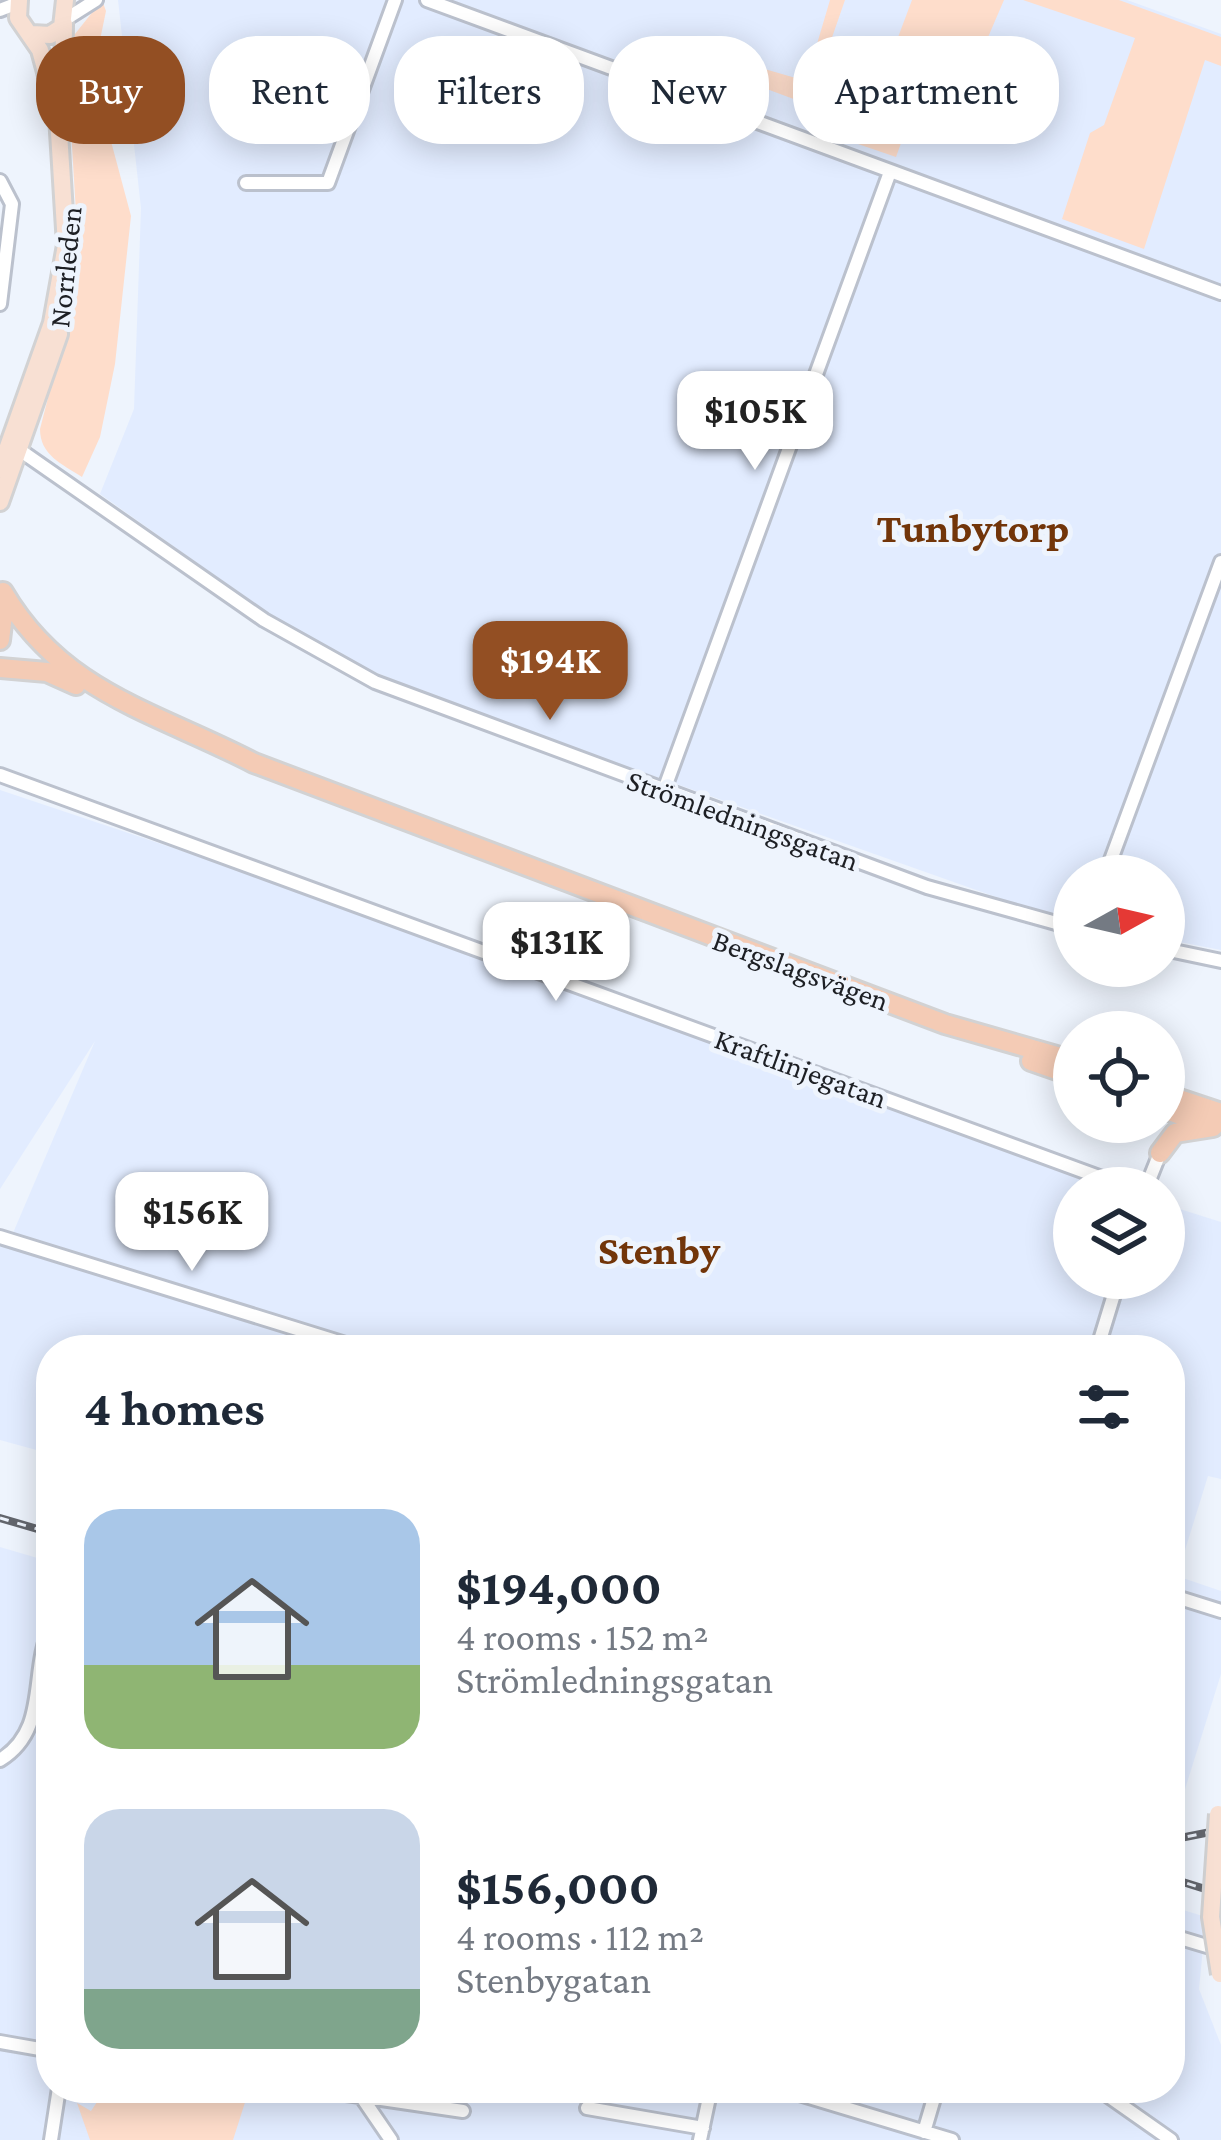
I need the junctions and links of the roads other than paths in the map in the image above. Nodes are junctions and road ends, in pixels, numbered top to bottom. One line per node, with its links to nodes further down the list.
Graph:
1 (96, 0): 6 (street)
2 (395, 0): 11 (street)
3 (427, 0): 9 (street)
4 (19, 1): 5 (street); 8 (main road, Norrleden)
5 (0, 10)
6 (65, 14): 8 (main road); 14 (main road, Norrleden)
7 (0, 20): 8 (street)
8 (26, 28): 15 (main road, Norrleden)
9 (890, 172): 12 (street); 27 (street)
10 (0, 181): 13 (street)
11 (246, 183)
12 (1221, 293)
13 (0, 304)
14 (31, 424): 15 (main road, Norrleden); 17 (street)
15 (15, 448): 16 (main road, Norrleden); 17 (street, Strömledningsgatan); 18 (main road, Norrleden)
16 (0, 469)
17 (50, 472): 27 (street, Strömledningsgatan)
18 (0, 502)
19 (1221, 562): 21 (street)
20 (1, 586): 23 (highway); 25 (highway, Bergslagsvägen)
21 (1204, 609): 22 (street); 28 (street)
22 (1221, 616)
23 (0, 640)
24 (0, 668): 25 (highway, Bergslagsvägen)
25 (254, 763): 32 (highway, Bergslagsvägen)
26 (0, 776): 40 (street, Kraftlinjegatan)
27 (664, 790): 29 (street, Strömledningsgatan)
28 (1113, 855)
29 (1053, 922)
30 (1185, 954): 31 (street)
31 (1221, 961)
32 (945, 1024): 33 (highway, Bergslagsvägen); 34 (highway, Bergslagsvägen)
33 (1053, 1055)
34 (1053, 1068)
35 (1185, 1105): 37 (highway)
36 (1185, 1114): 37 (highway)
37 (1218, 1123): 39 (highway)
38 (1159, 1143): 39 (highway)
39 (1160, 1153): 41 (street)
40 (1072, 1167)
41 (1154, 1167)
42 (0, 1237): 44 (street)
43 (1113, 1299): 45 (street)
44 (317, 1335)
45 (1102, 1335)
46 (1185, 1600): 47 (street)
47 (1221, 1611)
48 (36, 1706): 49 (street)
49 (0, 1760)
50 (1219, 1805): 53 (main road, bridge)
51 (1185, 1939): 52 (street)
52 (1221, 1950)
53 (1220, 1977)
54 (0, 2042): 55 (street)
55 (36, 2048)
56 (57, 2103): 68 (street)
57 (365, 2103): 69 (street)
58 (405, 2103): 64 (street)
59 (708, 2103): 66 (street)
60 (828, 2103): 65 (street)
61 (933, 2103): 65 (street)
62 (1117, 2103): 67 (street)
63 (587, 2108): 66 (street)
64 (463, 2111)
65 (924, 2132): 70 (street)
66 (701, 2134)
67 (1163, 2138)
68 (51, 2140)
69 (391, 2140)
70 (952, 2140)

